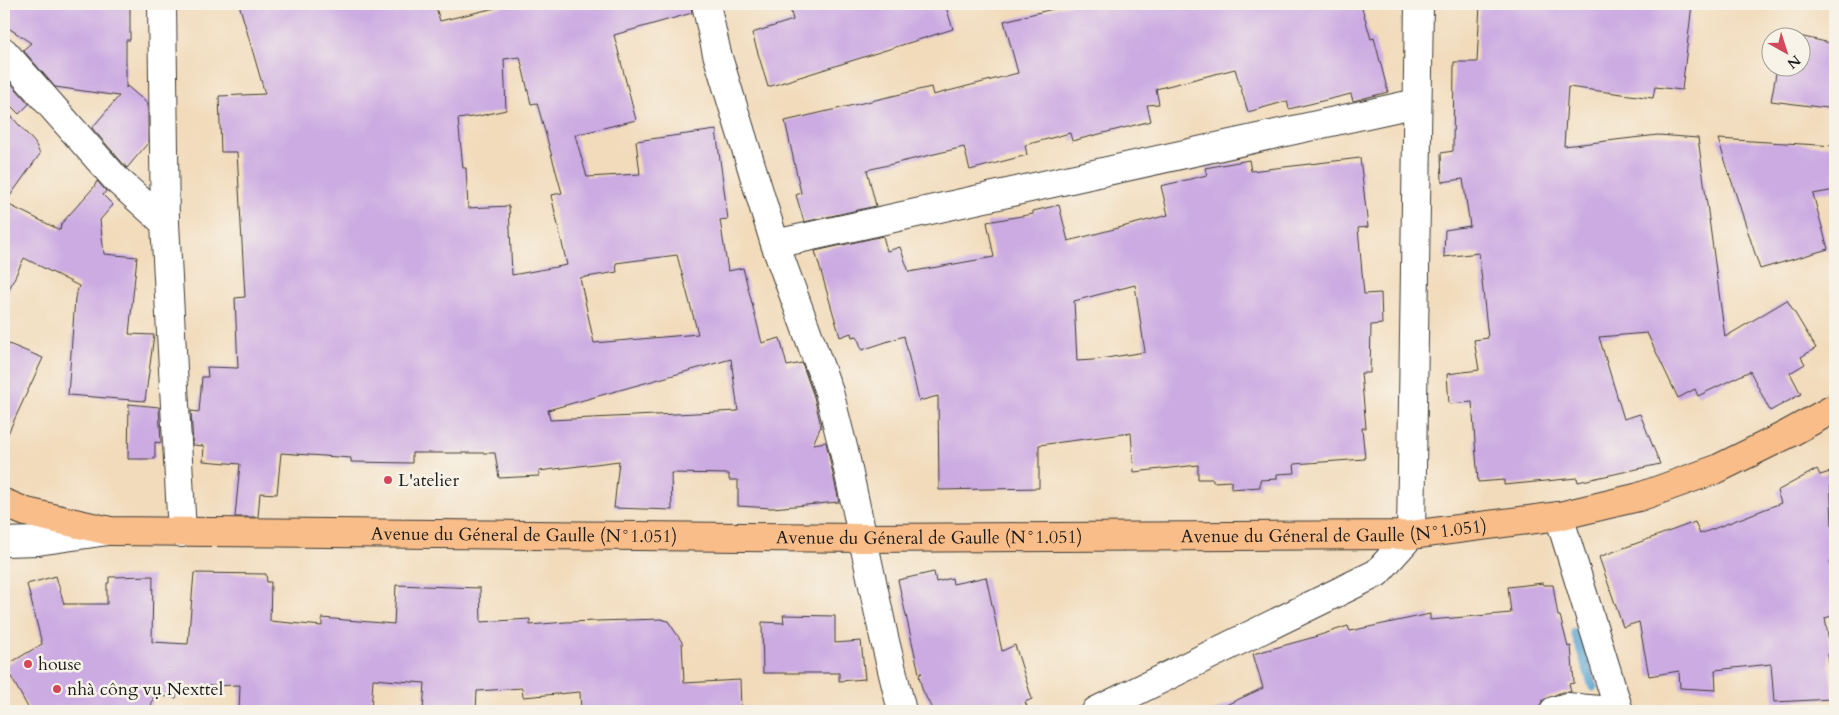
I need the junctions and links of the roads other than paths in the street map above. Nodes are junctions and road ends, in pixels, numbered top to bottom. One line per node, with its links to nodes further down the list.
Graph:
1 (162, 4): 6 (street)
2 (706, 4): 7 (street)
3 (1419, 4): 5 (street)
4 (4, 52): 6 (street)
5 (1417, 103): 7 (street); 13 (street)
6 (165, 223): 12 (street)
7 (775, 244): 14 (street)
8 (1835, 408): 10 (main road, Avenue du Géneral de Gaulle (N°1.051))
9 (4, 503): 11 (main road, Avenue du Géneral de Gaulle (N°1.051))
10 (1559, 516): 13 (main road, Avenue du Géneral de Gaulle (N°1.051)); 20 (street)
11 (110, 531): 12 (main road, Avenue du Géneral de Gaulle (N°1.051)); 15 (street)
12 (182, 533): 14 (main road, Avenue du Géneral de Gaulle (N°1.051))
13 (1411, 535): 14 (main road, Avenue du Géneral de Gaulle (N°1.051)); 17 (street)
14 (864, 538): 16 (street)
15 (4, 542)
16 (902, 711)
17 (1096, 711)
18 (1554, 711): 19 (street)
19 (1610, 711)
20 (1620, 711)

